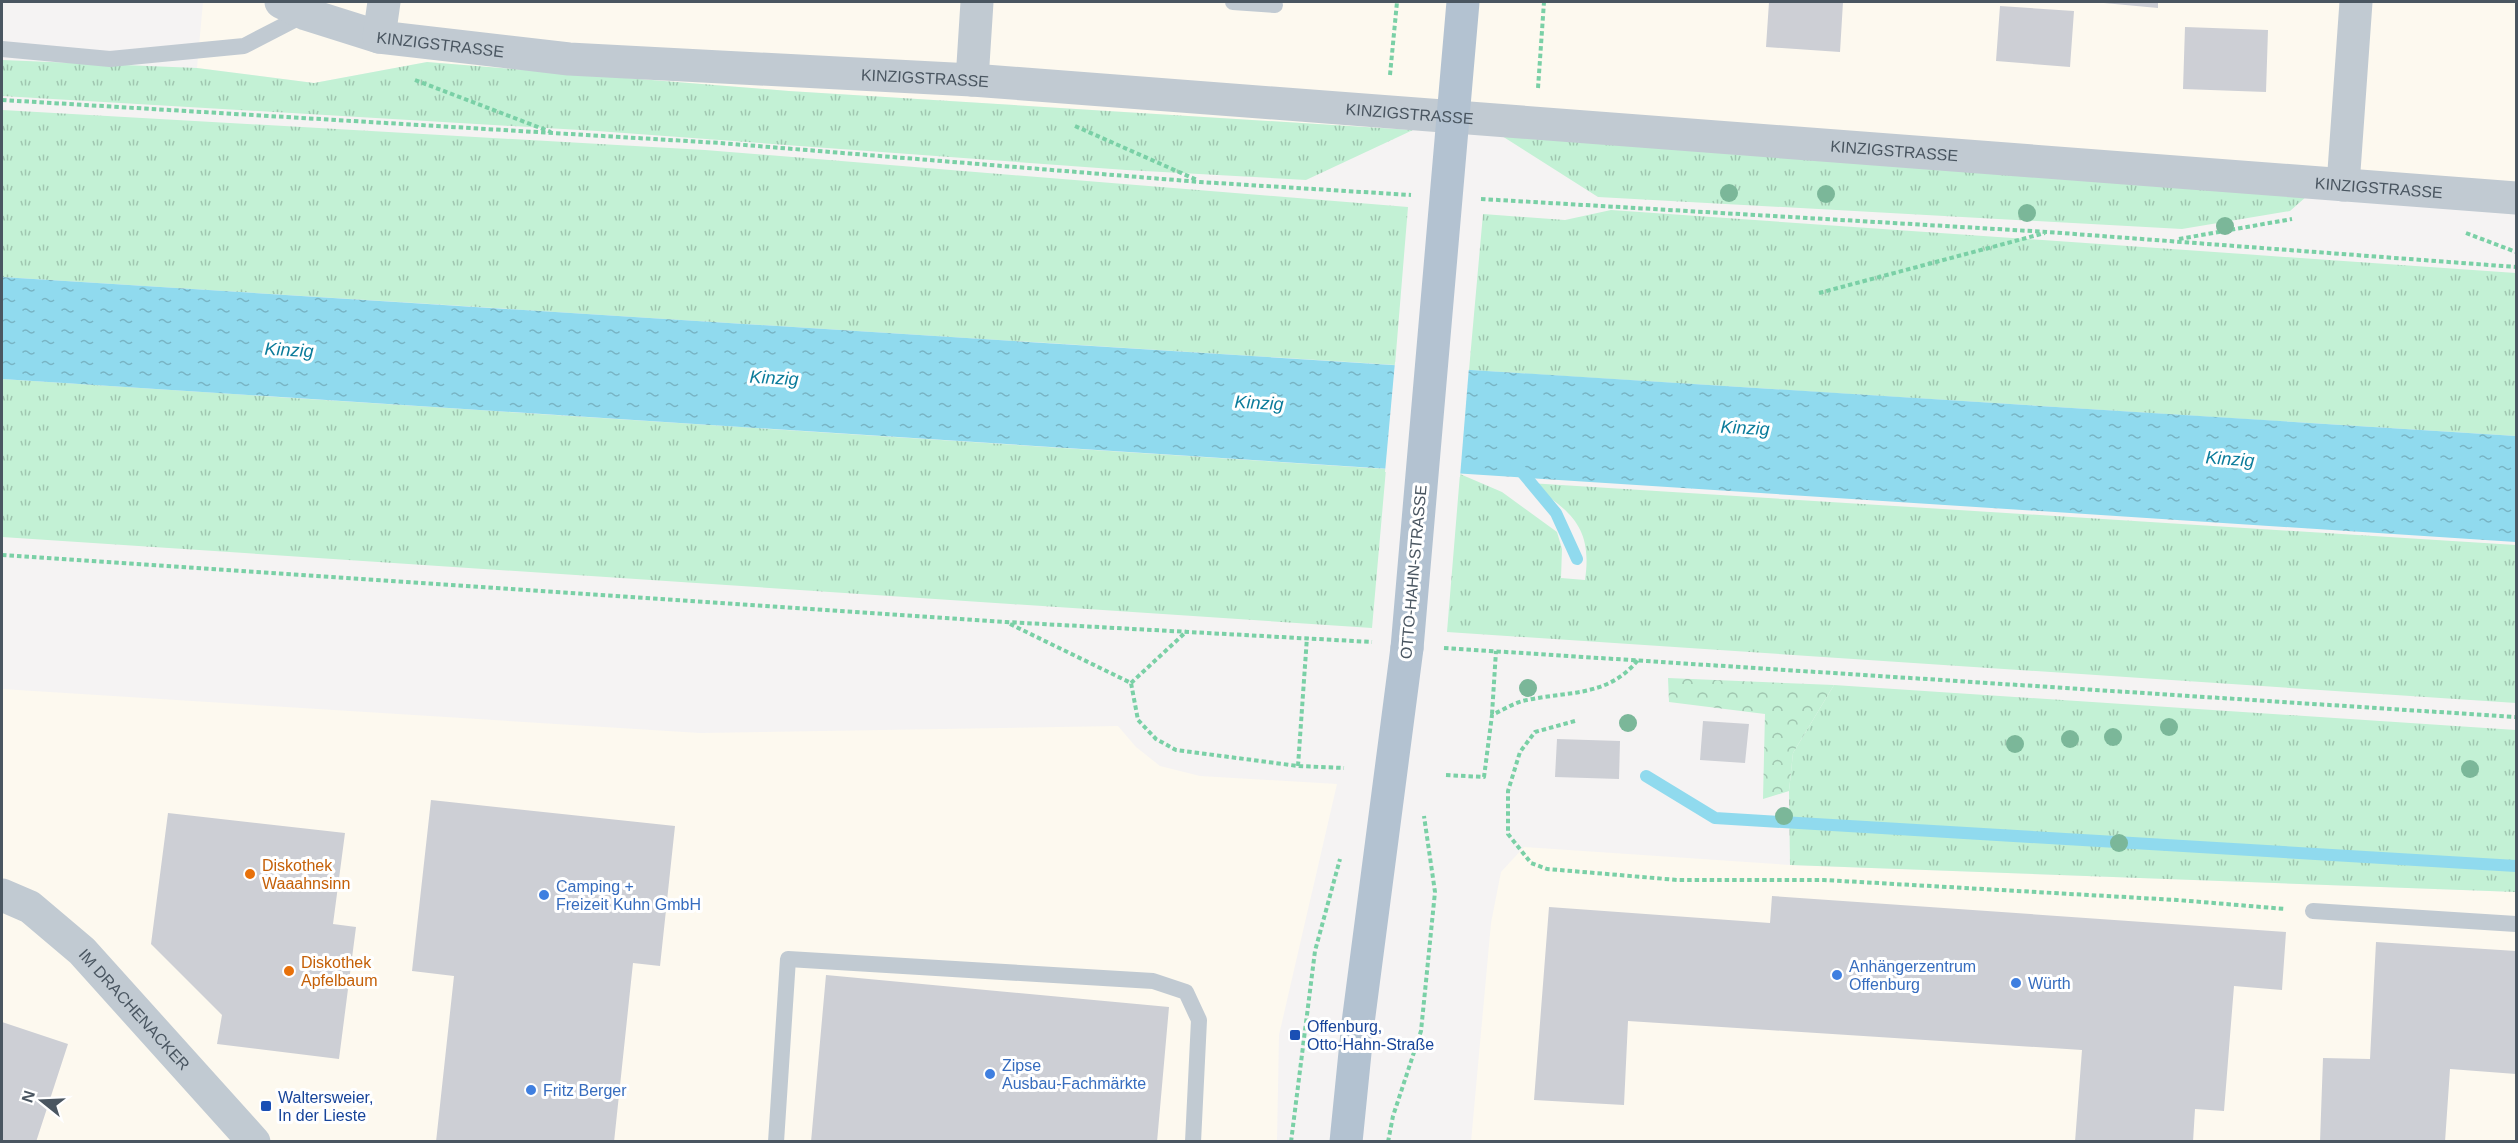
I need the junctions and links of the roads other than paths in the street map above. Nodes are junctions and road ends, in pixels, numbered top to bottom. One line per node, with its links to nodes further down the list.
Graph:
1 (384, 2): 8 (street)
2 (977, 2): 10 (street)
3 (1233, 2): 6 (lane)
4 (1463, 2): 19 (main road, OTTO-HAHN-STRASSE, bridge)
5 (2356, 2): 11 (street)
6 (1275, 5)
7 (294, 8): 8 (street, KINZIGSTRASSE); 9 (lane, KINZIGSTRASSE)
8 (379, 37): 10 (street, KINZIGSTRASSE)
9 (2, 49)
10 (972, 80): 11 (street, KINZIGSTRASSE)
11 (2343, 185): 12 (street, KINZIGSTRASSE)
12 (2517, 198)
13 (2, 895): 16 (street, IM DRACHENACKER)
14 (2313, 911): 15 (lane)
15 (2517, 924)
16 (254, 1142)
17 (776, 1142): 18 (lane)
18 (1193, 1142)
19 (1346, 1142)

